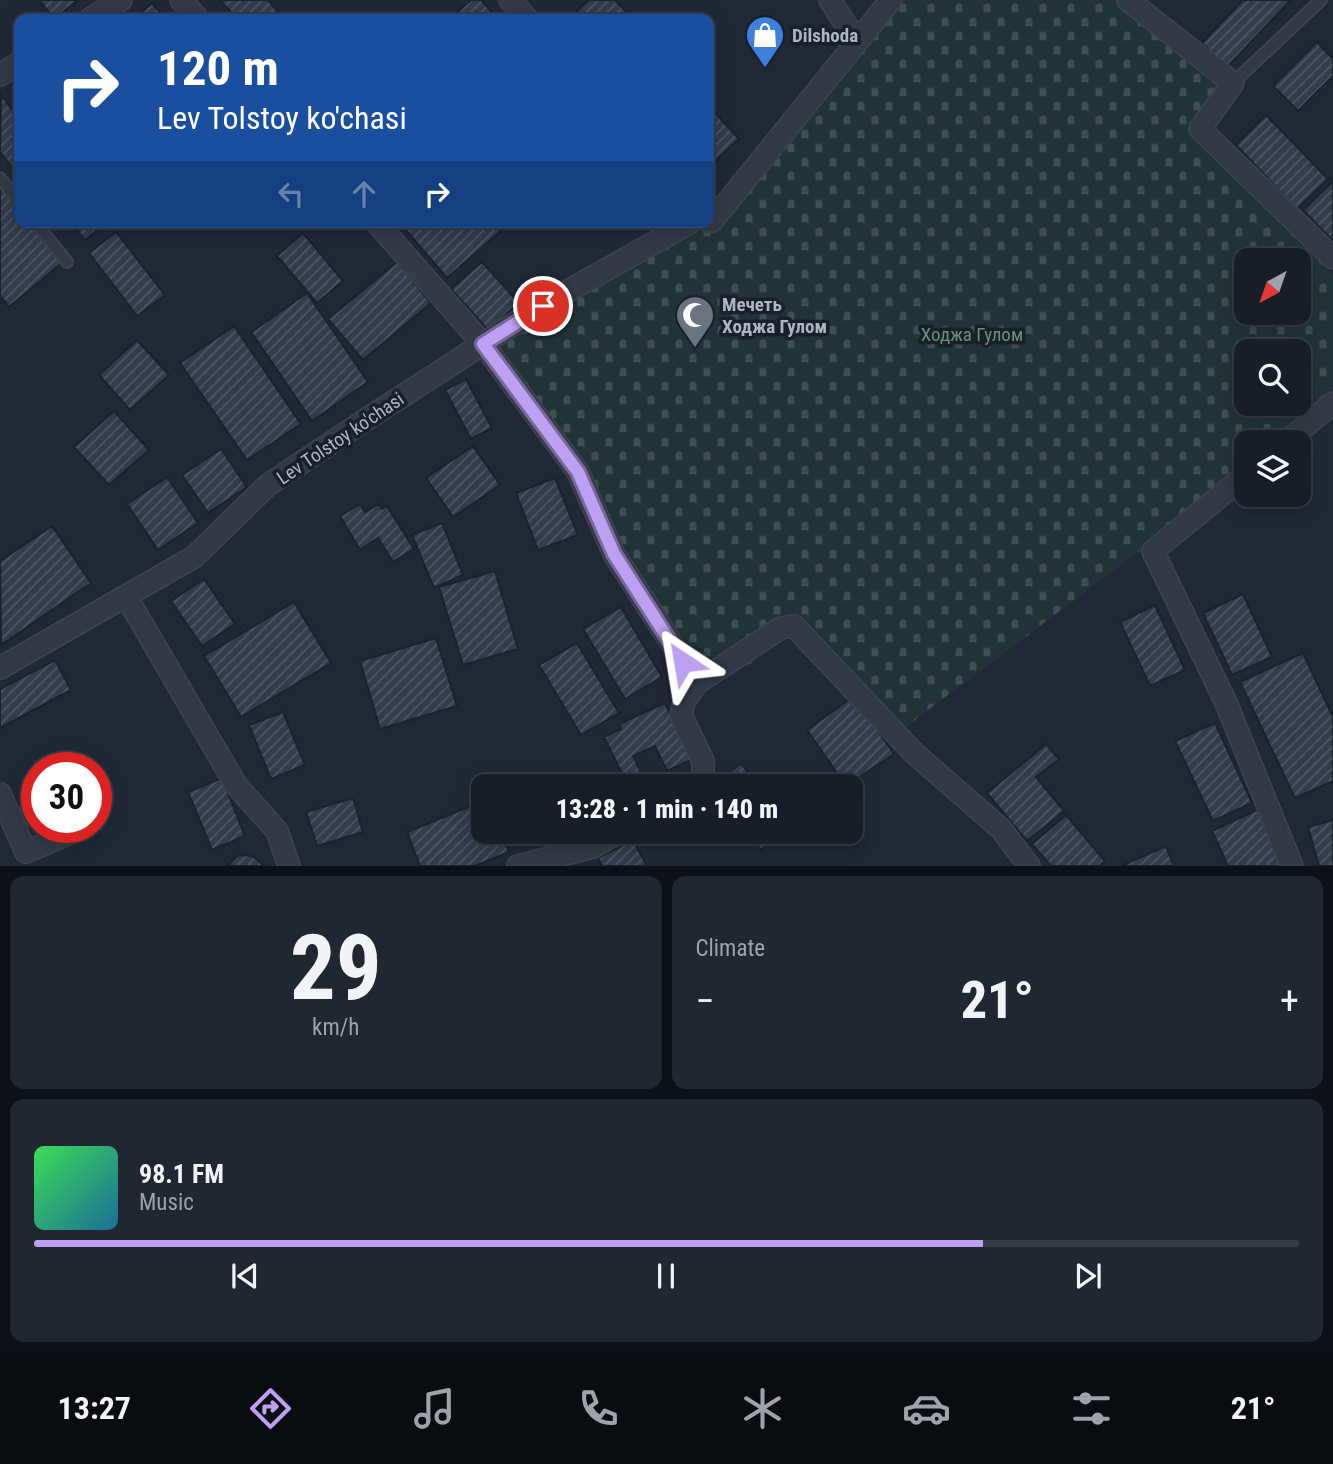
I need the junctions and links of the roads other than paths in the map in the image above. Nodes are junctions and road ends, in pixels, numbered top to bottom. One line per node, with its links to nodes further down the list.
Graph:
1 (121, 0): 8 (street)
2 (181, 0): 9 (street)
3 (510, 0): 10 (street)
4 (891, 0): 11 (street)
5 (1128, 0): 13 (street)
6 (1321, 0): 13 (lane)
7 (834, 6): 11 (street); 12 (street)
8 (98, 14)
9 (194, 14)
10 (523, 14)
11 (874, 20): 12 (street)
12 (857, 42): 16 (street)
13 (1233, 83): 20 (street)
14 (0, 178): 15 (lane)
15 (14, 196)
16 (714, 219)
17 (40, 228): 21 (lane)
18 (381, 228): 22 (street)
19 (680, 228): 22 (street, Lev Tolstoy ko'chasi)
20 (1333, 258)
21 (67, 262)
22 (483, 344): 26 (street, Lev Tolstoy ko'chasi); 28 (street)
23 (1333, 403): 24 (street)
24 (1301, 430)
25 (1234, 485): 38 (street)
26 (126, 596): 27 (street, Lev Tolstoy ko'chasi); 35 (street)
27 (0, 668)
28 (697, 683): 29 (street); 37 (street)
29 (703, 774)
30 (0, 794): 31 (street)
31 (21, 841)
32 (22, 843): 33 (street)
33 (47, 843)
34 (598, 844): 36 (street)
35 (289, 866)
36 (518, 866)
37 (1029, 866)
38 (1292, 866)

